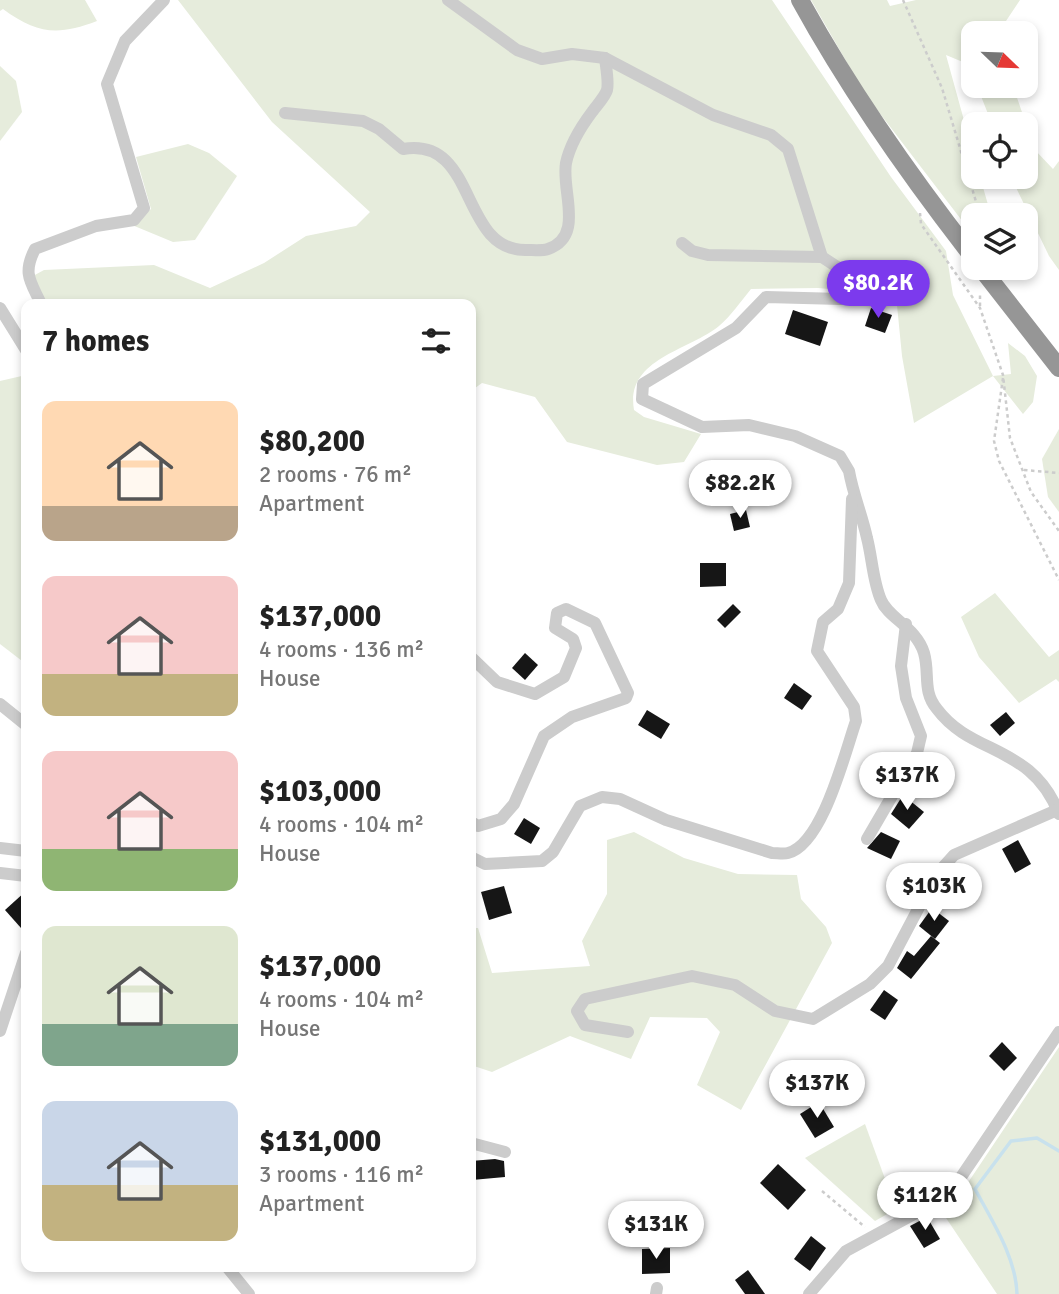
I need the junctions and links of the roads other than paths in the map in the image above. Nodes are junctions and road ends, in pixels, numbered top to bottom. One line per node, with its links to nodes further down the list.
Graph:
1 (164, 0): 10 (street)
2 (448, 0): 4 (street)
3 (800, 0): 7 (highway)
4 (605, 58): 5 (street); 8 (street)
5 (285, 113)
6 (682, 243): 8 (street)
7 (961, 244)
8 (822, 257): 14 (street)
9 (990, 280): 13 (highway)
10 (39, 299)
11 (0, 308): 12 (street)
12 (21, 342)
13 (1059, 368)
14 (853, 490): 15 (street); 24 (street)
15 (906, 624): 19 (street); 21 (street)
16 (476, 662): 20 (street)
17 (0, 704): 18 (street)
18 (21, 721)
19 (1058, 812): 29 (street)
20 (476, 825)
21 (867, 839)
22 (0, 848): 23 (street)
23 (21, 850)
24 (476, 860)
25 (0, 873): 26 (street)
26 (21, 875)
27 (21, 968): 28 (street)
28 (0, 1031)
29 (628, 1032)
30 (1059, 1032): 35 (street)
31 (476, 1144): 32 (street)
32 (505, 1152)
33 (232, 1272): 34 (street)
34 (249, 1294)
35 (809, 1294)

